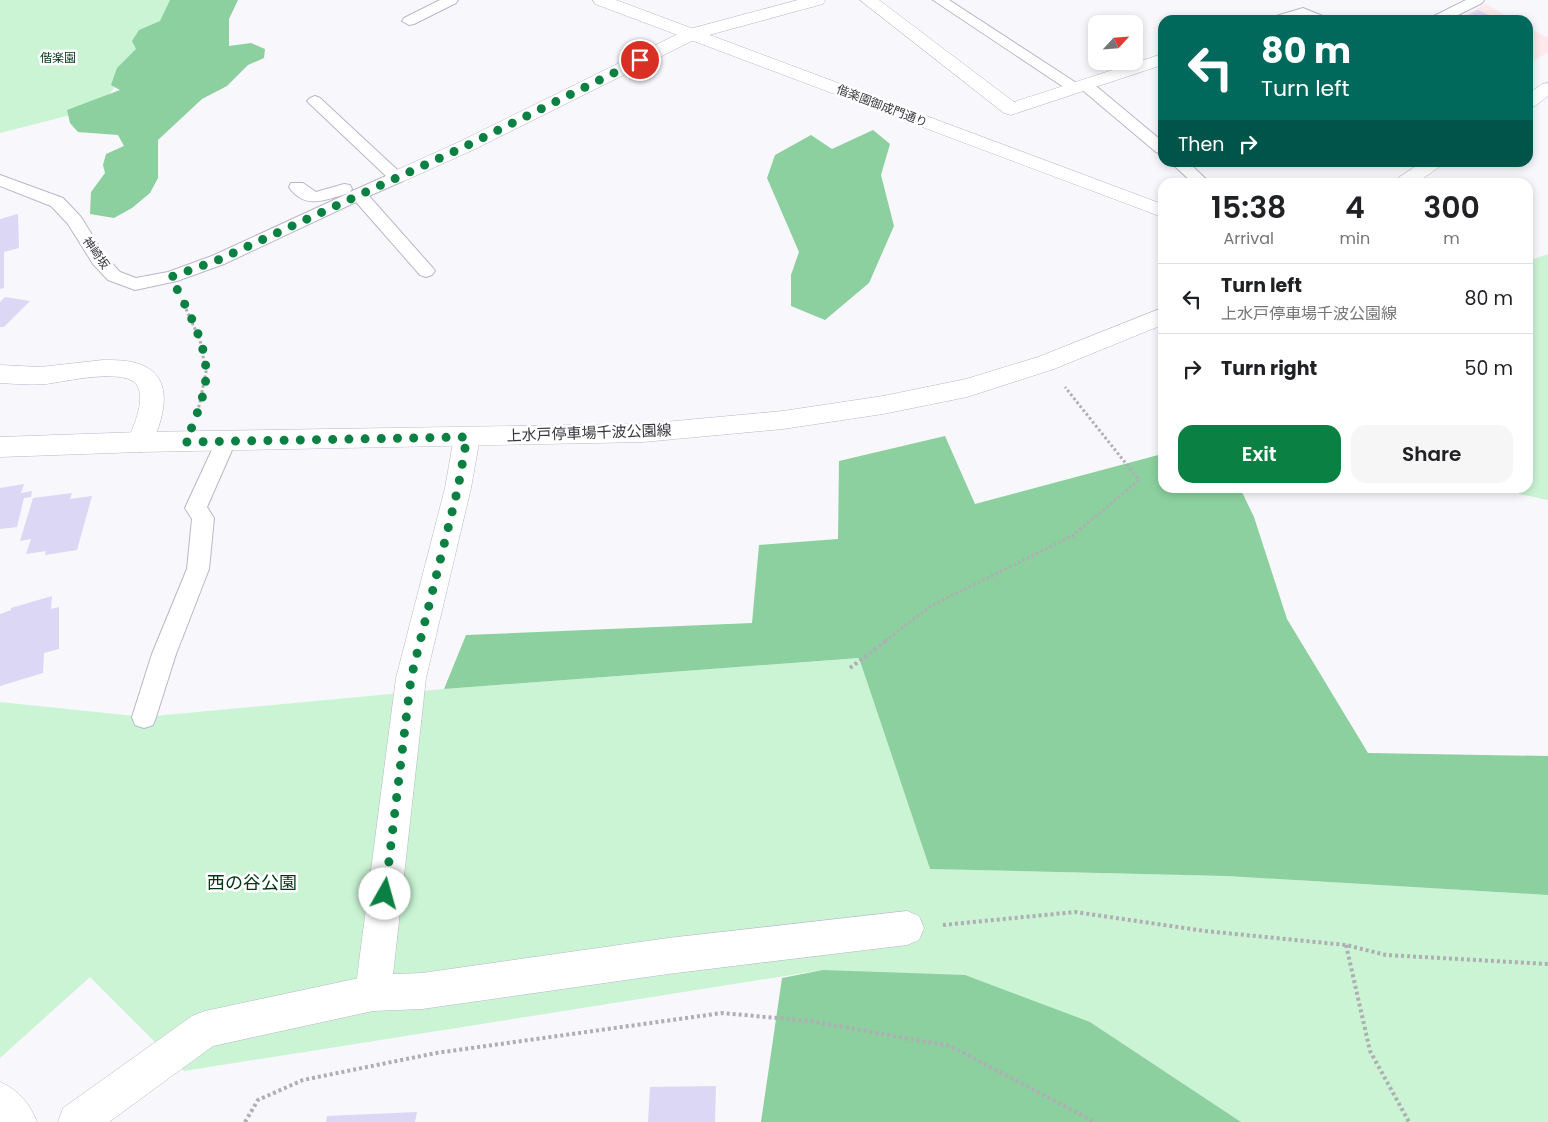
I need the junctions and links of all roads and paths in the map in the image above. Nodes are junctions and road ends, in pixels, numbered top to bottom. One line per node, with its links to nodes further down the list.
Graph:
1 (451, 0): 10 (lane)
2 (601, 0): 11 (street, 偕楽園御成門通り)
3 (817, 0): 11 (street)
4 (868, 0): 13 (street)
5 (940, 0): 13 (lane)
6 (1477, 0): 9 (lane)
7 (1294, 15): 8 (lane)
8 (1309, 15)
9 (1447, 15)
10 (409, 20)
11 (692, 34): 20 (street); 26 (street, 偕楽園御成門通り)
12 (1158, 59): 13 (street)
13 (1079, 86): 17 (lane)
14 (1548, 88): 15 (street)
15 (1533, 98)
16 (315, 101): 20 (lane)
17 (1158, 146)
18 (1184, 167): 21 (lane)
19 (1428, 167): 22 (street)
20 (395, 175): 24 (lane); 25 (lane, 神崎坂)
21 (1196, 178)
22 (1411, 178)
23 (0, 180): 28 (lane, 神崎坂)
24 (297, 187)
25 (359, 195): 27 (lane); 28 (lane, 神崎坂)
26 (1158, 209)
27 (426, 271)
28 (171, 277): 35 (path)
29 (1158, 318): 30 (street, 上水戸停車場千波公園線)
30 (1046, 363): 32 (street, 上水戸停車場千波公園線); 37 (path)
31 (0, 374): 34 (street)
32 (467, 437): 33 (street, 上水戸停車場千波公園線); 42 (street)
33 (226, 440): 35 (street, 上水戸停車場千波公園線); 38 (lane)
34 (140, 442): 35 (street, 上水戸停車場千波公園線); 36 (street, 上水戸停車場千波公園線)
35 (186, 442)
36 (0, 447)
37 (850, 668)
38 (144, 718)
39 (907, 928): 40 (path); 42 (street)
40 (1346, 945): 41 (path); 48 (path)
41 (1548, 964)
42 (373, 992): 45 (street)
43 (0, 1101): 44 (street)
44 (18, 1122)
45 (77, 1122)
46 (245, 1122): 47 (path)
47 (1095, 1122)
48 (1409, 1122)

